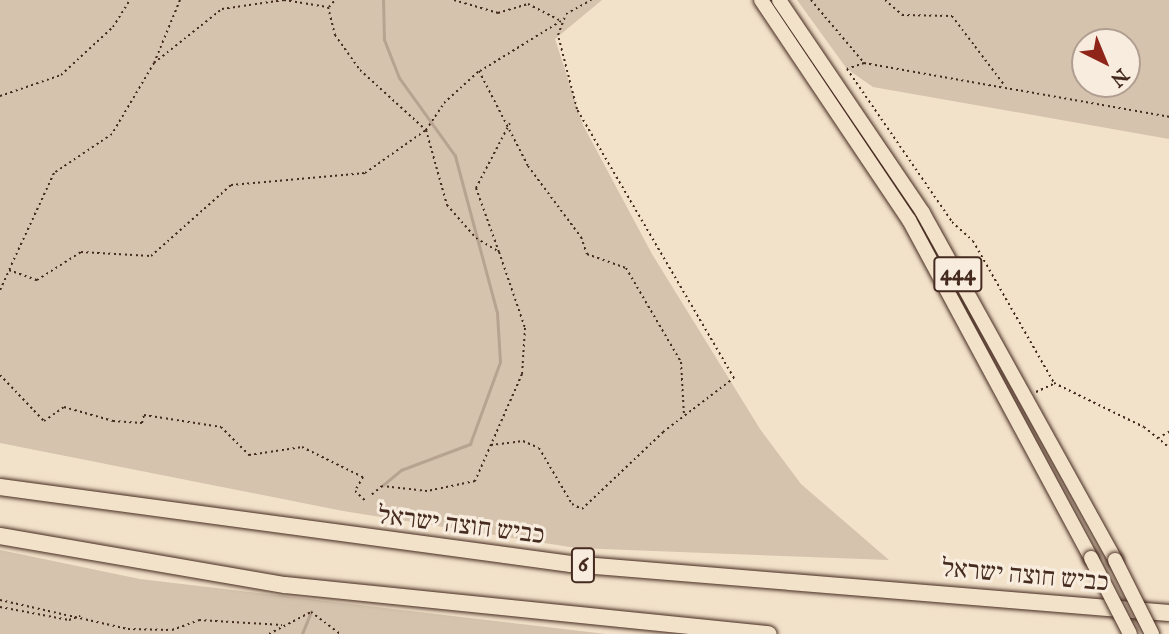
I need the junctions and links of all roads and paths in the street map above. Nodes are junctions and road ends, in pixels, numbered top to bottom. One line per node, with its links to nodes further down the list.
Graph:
1 (130, 0): 16 (path)
2 (180, 0): 12 (path)
3 (335, 0): 10 (path)
4 (454, 0): 11 (path)
5 (591, 0): 11 (path)
6 (761, 0): 43 (main road, 444, bridge)
7 (779, 0): 25 (main road, 444)
8 (811, 0): 13 (path)
9 (885, 0): 15 (path)
10 (328, 7): 12 (path); 19 (path)
11 (561, 21): 14 (path); 26 (path)
12 (154, 62): 21 (path)
13 (864, 63): 15 (path); 24 (path)
14 (479, 71): 18 (path); 19 (path)
15 (1006, 87): 17 (path)
16 (0, 96)
17 (1169, 117)
18 (510, 122): 20 (path); 26 (path)
19 (426, 130): 20 (path); 21 (path)
20 (499, 252): 29 (path)
21 (9, 270): 22 (path)
22 (0, 290)
23 (0, 375): 33 (path)
24 (1054, 383): 25 (path); 28 (path)
25 (1027, 397): 44 (main road, 444, bridge)
26 (684, 416): 29 (path)
27 (1169, 432): 28 (path)
28 (1157, 438): 30 (path)
29 (491, 445): 32 (path)
30 (1169, 447)
31 (0, 487): 37 (highway, כביש חוצה ישראל / 6)
32 (370, 496)
33 (367, 502)
34 (0, 536): 42 (highway, 6)
35 (0, 600): 38 (path)
36 (0, 607): 38 (path)
37 (1169, 614)
38 (80, 616): 39 (path)
39 (282, 625): 40 (path); 41 (path)
40 (270, 634)
41 (340, 634)
42 (769, 634)
43 (1130, 634)
44 (1152, 634)

